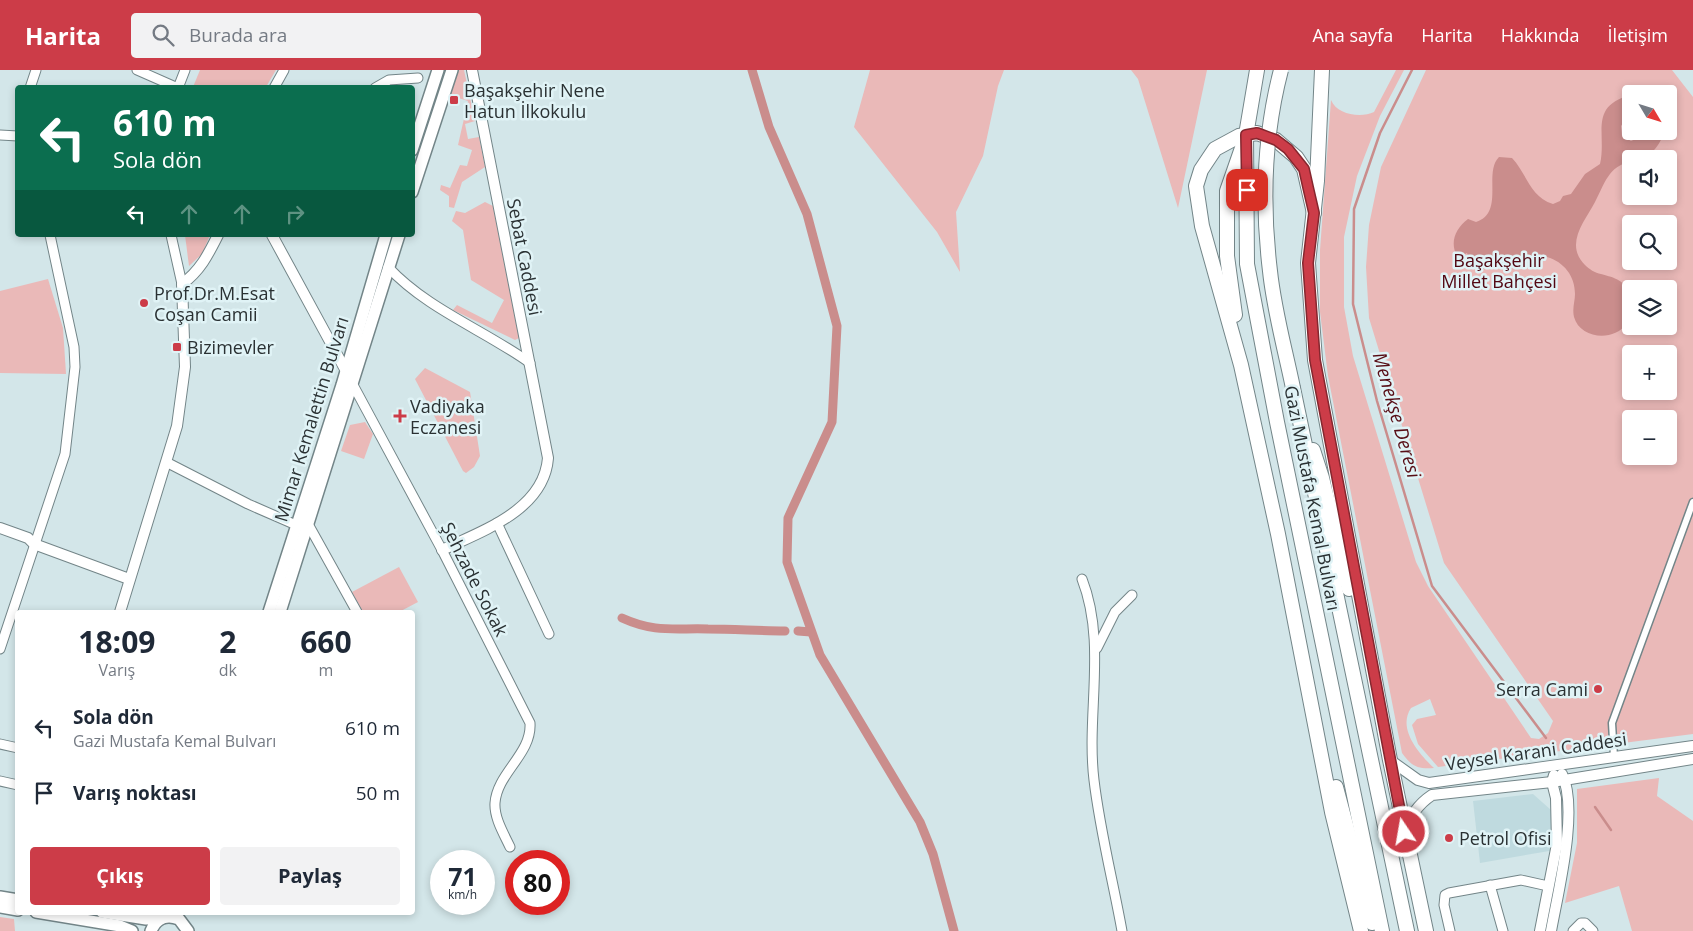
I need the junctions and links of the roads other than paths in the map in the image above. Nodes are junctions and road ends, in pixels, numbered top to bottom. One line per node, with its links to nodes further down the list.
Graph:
1 (36, 70): 12 (street)
2 (137, 70): 13 (street)
3 (185, 70): 14 (street)
4 (284, 70): 15 (street)
5 (438, 70): 20 (main road)
6 (452, 70): 21 (main road)
7 (472, 70): 32 (street, Sebat Caddesi)
8 (1257, 70): 18 (highway, Gazi Mustafa Kemal Bulvarı)
9 (1281, 70): 36 (highway, Gazi Mustafa Kemal Bulvarı, bridge)
10 (1322, 70): 22 (highway)
11 (418, 78): 16 (street)
12 (31, 85)
13 (171, 85)
14 (179, 85)
15 (276, 85)
16 (380, 85)
17 (0, 135): 19 (street)
18 (1246, 135): 22 (highway); 33 (highway); 33 (highway); 84 (highway, Gazi Mustafa Kemal Bulvarı)
19 (15, 136)
20 (415, 141)
21 (415, 183)
22 (1314, 213): 60 (highway)
23 (50, 237): 42 (street)
24 (171, 237): 31 (street)
25 (217, 237): 31 (street)
26 (273, 237): 34 (street)
27 (385, 237): 29 (main road, Mimar Kemalettin Bulvarı)
28 (398, 237): 30 (main road)
29 (380, 257): 30 (main road); 34 (main road, Mimar Kemalettin Bulvarı)
30 (388, 267): 32 (street); 35 (main road)
31 (182, 284): 37 (street)
32 (530, 363): 40 (street, Sebat Caddesi)
33 (1241, 365): 54 (highway)
34 (346, 370): 35 (main road); 39 (main road, Mimar Kemalettin Bulvarı)
35 (352, 383): 39 (main road); 43 (street, Şehzade Sokak)
36 (1293, 388): 60 (highway); 85 (highway, Gazi Mustafa Kemal Bulvarı)
37 (168, 462): 39 (street); 44 (street)
38 (1693, 502): 58 (street)
39 (302, 524): 48 (main road, Mimar Kemalettin Bulvarı); 49 (main road); 50 (street)
40 (497, 524): 43 (street, Sebat Caddesi); 51 (street)
41 (0, 528): 42 (street)
42 (34, 544): 44 (street); 52 (street)
43 (442, 550): 67 (street, Şehzade Sokak)
44 (129, 579): 47 (street)
45 (1082, 579): 53 (street)
46 (1132, 595): 53 (street)
47 (121, 610)
48 (270, 610)
49 (280, 610)
50 (356, 610)
51 (548, 634)
52 (0, 649)
53 (1096, 650): 81 (street)
54 (1313, 709): 82 (highway); 83 (highway)
55 (0, 744): 57 (street)
56 (1693, 746): 58 (street, Veysel Karani Caddesi)
57 (15, 747)
58 (1614, 757): 61 (street, Veysel Karani Caddesi)
59 (1693, 759): 62 (street, Veysel Karani Caddesi)
60 (1390, 760): 61 (street, Veysel Karani Caddesi); 66 (highway)
61 (1557, 765): 62 (street); 64 (street)
62 (1564, 780): 64 (street, Veysel Karani Caddesi); 90 (street)
63 (0, 781): 65 (street)
64 (1552, 782): 66 (street, Veysel Karani Caddesi); 69 (street)
65 (15, 784)
66 (1404, 832): 86 (highway)
67 (510, 847)
68 (1490, 885): 69 (street); 87 (street); 88 (street)
69 (1548, 886): 89 (street)
70 (0, 897): 71 (main road)
71 (15, 900)
72 (0, 907): 73 (main road)
73 (15, 910)
74 (54, 915): 79 (main road)
75 (118, 915): 77 (main road)
76 (189, 915): 78 (main road)
77 (166, 916): 78 (main road); 80 (main road)
78 (187, 930)
79 (132, 931)
80 (151, 931)
81 (1122, 931)
82 (1361, 931)
83 (1374, 931)
84 (1382, 931)
85 (1407, 931)
86 (1426, 931)
87 (1450, 931)
88 (1503, 931)
89 (1540, 931)
90 (1551, 931)
91 (1573, 931): 92 (street)
92 (1592, 931)

